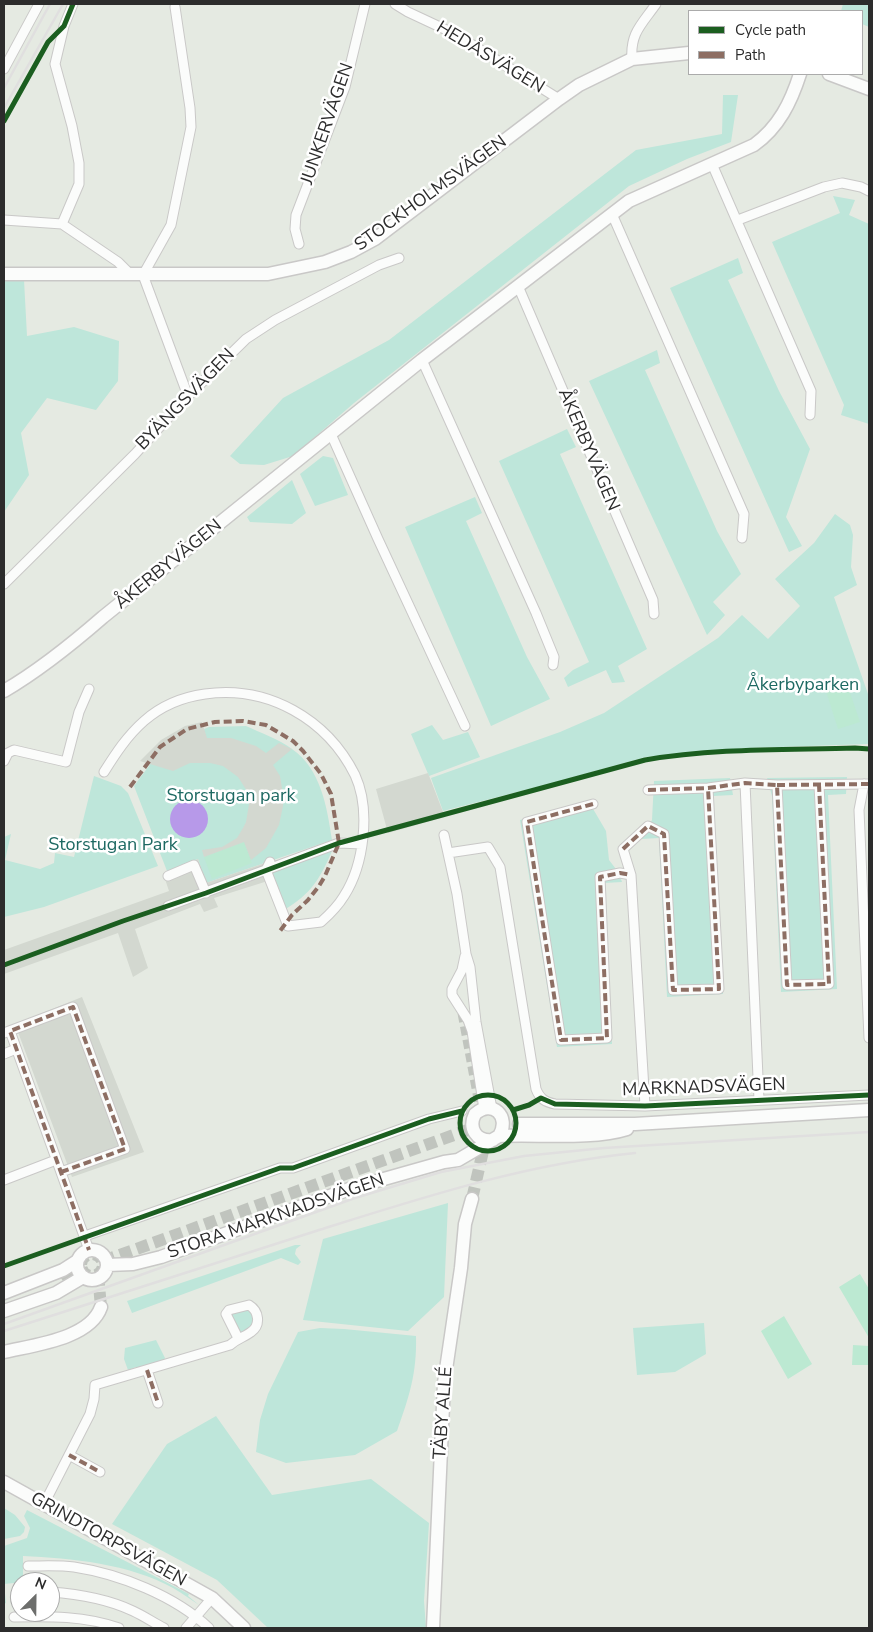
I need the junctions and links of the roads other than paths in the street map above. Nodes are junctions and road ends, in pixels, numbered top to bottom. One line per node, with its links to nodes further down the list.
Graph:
1 (39, 4): 9 (street)
2 (73, 4): 19 (street)
3 (365, 4): 20 (street, JUNKERVÄGEN)
4 (395, 4): 13 (street, HEDÅSVÄGEN)
5 (656, 4): 8 (street)
6 (176, 5): 23 (street)
7 (688, 54): 8 (street, STOCKHOLMSVÄGEN)
8 (632, 59): 13 (street, STOCKHOLMSVÄGEN)
9 (4, 69)
10 (800, 75): 14 (street, ÅKERBYVÄGEN)
11 (832, 75): 12 (street)
12 (869, 89)
13 (559, 99): 23 (street, STOCKHOLMSVÄGEN)
14 (712, 164): 16 (street, ÅKERBYVÄGEN); 18 (street)
15 (869, 191): 18 (street)
16 (612, 214): 24 (street, ÅKERBYVÄGEN); 29 (street)
17 (4, 220): 19 (street)
18 (738, 220): 27 (street)
19 (62, 224): 23 (street)
20 (299, 244)
21 (399, 258): 26 (street, BYÄNGSVÄGEN)
22 (4, 274): 23 (street, STOCKHOLMSVÄGEN)
23 (137, 275): 26 (street)
24 (518, 286): 25 (street, ÅKERBYVÄGEN); 31 (street, ÅKERBYVÄGEN)
25 (422, 360): 28 (street, ÅKERBYVÄGEN); 32 (street)
26 (188, 396): 30 (street, BYÄNGSVÄGEN)
27 (810, 415)
28 (331, 434): 34 (street, ÅKERBYVÄGEN); 35 (street)
29 (742, 538)
30 (4, 584)
31 (654, 614)
32 (553, 665)
33 (89, 689): 36 (street)
34 (4, 691)
35 (465, 726)
36 (4, 761)
37 (104, 772): 46 (street)
38 (745, 783): 40 (street); 42 (street); 61 (street, MARKNADSVÄGEN)
39 (867, 784): 41 (street); 57 (street)
40 (777, 785): 41 (street); 41 (street)
41 (820, 785)
42 (708, 788): 43 (street); 49 (street, MARKNADSVÄGEN)
43 (648, 790)
44 (593, 804): 49 (street)
45 (444, 834): 47 (street)
46 (362, 844): 48 (street); 48 (street)
47 (448, 853): 53 (street); 62 (street, MARKNADSVÄGEN)
48 (268, 866): 51 (street)
49 (631, 875): 62 (street, MARKNADSVÄGEN)
50 (168, 876): 51 (street)
51 (206, 893): 52 (street)
52 (168, 906)
53 (466, 954): 54 (street); 55 (street)
54 (456, 984): 55 (street); 63 (street)
55 (473, 993): 63 (street)
56 (7, 1032): 58 (street); 73 (street)
57 (869, 1038)
58 (16, 1049): 59 (street); 71 (street)
59 (4, 1054)
60 (869, 1095): 61 (street, MARKNADSVÄGEN)
61 (759, 1100): 62 (street, MARKNADSVÄGEN)
62 (645, 1106)
63 (488, 1109): 66 (street); 69 (street)
64 (869, 1110): 68 (street, STORA MARKNADSVÄGEN)
65 (462, 1111): 76 (street)
66 (503, 1118): 68 (street, STORA MARKNADSVÄGEN); 70 (street)
67 (519, 1124): 68 (street, STORA MARKNADSVÄGEN)
68 (636, 1124): 70 (street, STORA MARKNADSVÄGEN)
69 (475, 1134): 70 (street); 72 (street, STORA MARKNADSVÄGEN)
70 (496, 1138): 72 (street, STORA MARKNADSVÄGEN)
71 (56, 1160): 73 (street); 74 (street)
72 (444, 1162): 79 (street, STORA MARKNADSVÄGEN)
73 (60, 1172): 76 (street)
74 (4, 1180)
75 (472, 1199): 104 (street, TÄBY ALLÉ)
76 (85, 1236): 77 (street)
77 (89, 1250): 78 (street); 79 (street)
78 (77, 1261): 80 (street); 82 (street)
79 (107, 1265): 80 (street)
80 (83, 1277): 85 (street)
81 (63, 1281): 83 (street)
82 (4, 1293)
83 (4, 1302)
84 (101, 1306): 87 (street)
85 (4, 1311)
86 (238, 1338): 88 (street)
87 (4, 1352)
88 (147, 1370): 89 (street); 90 (street)
89 (158, 1403)
90 (69, 1455): 91 (street); 93 (street)
91 (100, 1472)
92 (4, 1482): 93 (street, GRINDTORPSVÄGEN)
93 (44, 1504): 96 (street, GRINDTORPSVÄGEN)
94 (28, 1566): 97 (street)
95 (60, 1593): 100 (street)
96 (212, 1598): 97 (street); 103 (street, GRINDTORPSVÄGEN)
97 (196, 1616): 101 (street); 102 (street)
98 (60, 1617): 99 (street)
99 (119, 1628)
100 (164, 1628)
101 (186, 1628)
102 (209, 1628)
103 (244, 1628)
104 (433, 1628)

